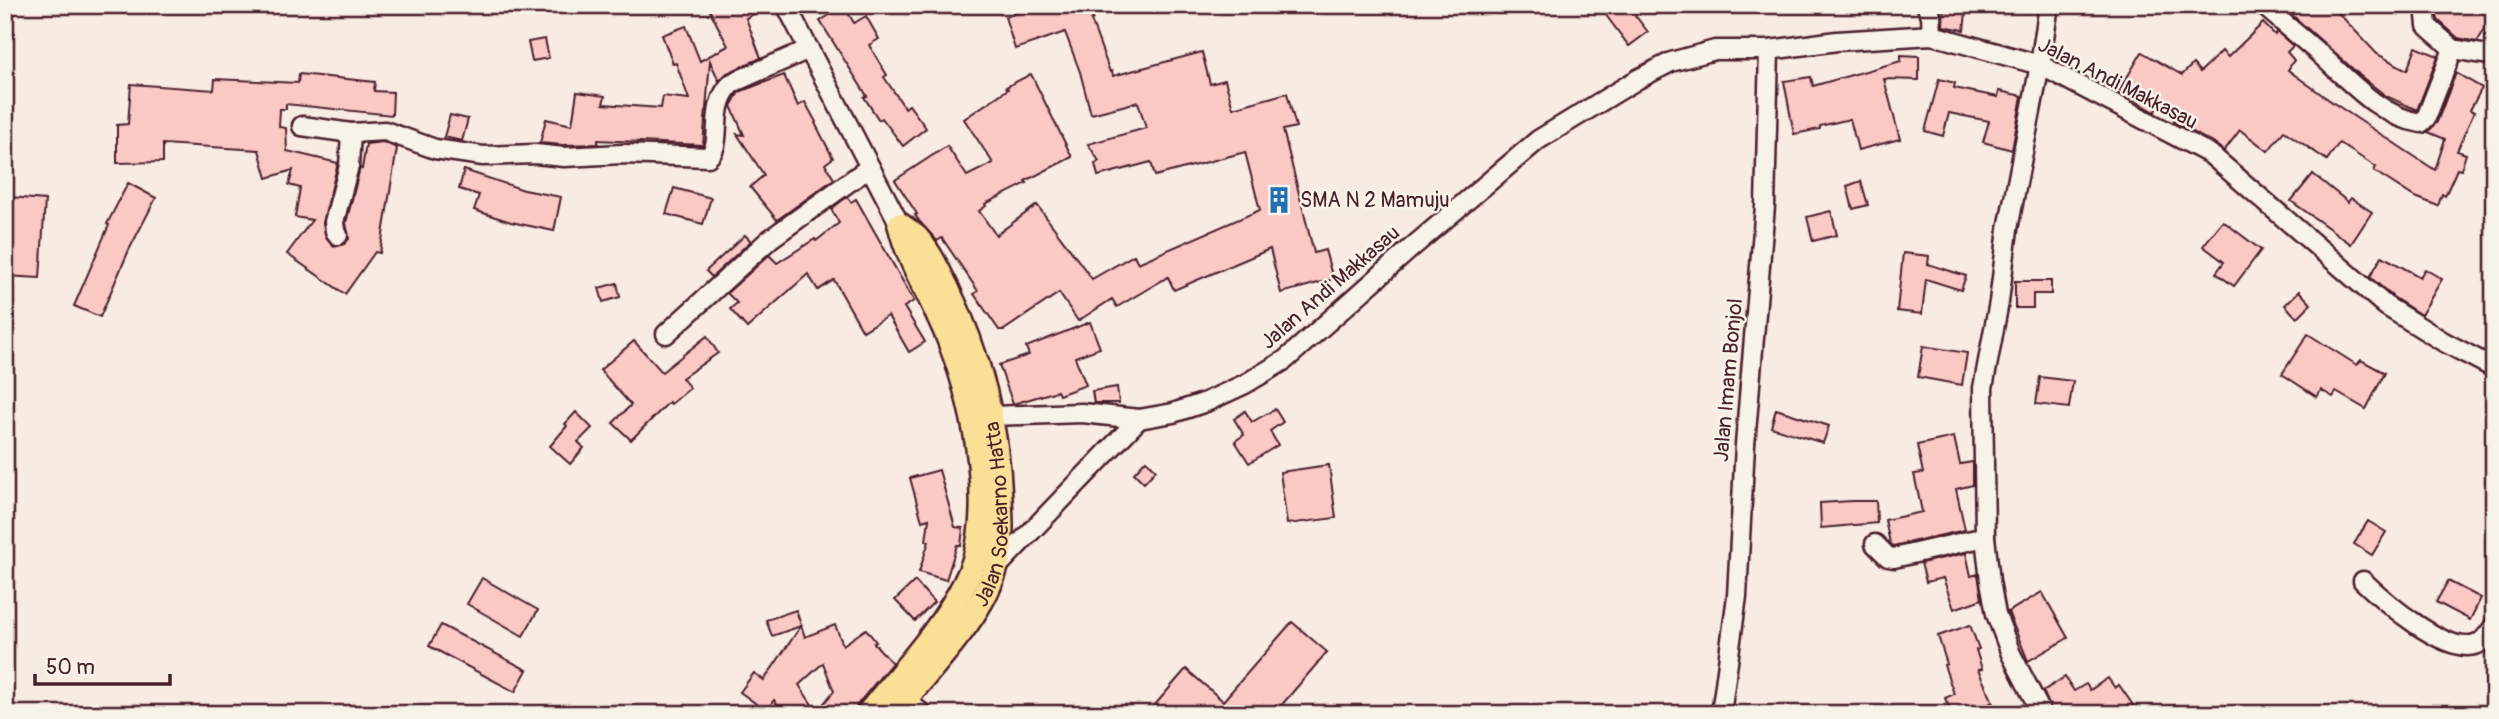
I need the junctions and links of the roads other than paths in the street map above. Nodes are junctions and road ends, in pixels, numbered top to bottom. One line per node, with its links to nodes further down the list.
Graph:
1 (786, 5): 7 (street, Jalan Soekarno Hatta)
2 (1926, 5): 6 (street)
3 (2049, 5): 11 (street)
4 (2263, 5): 8 (street)
5 (2425, 5): 8 (street)
6 (1933, 35): 9 (street, Jalan Andi Makkasau); 11 (street, Jalan Andi Makkasau)
7 (809, 49): 13 (street); 14 (street, Jalan Soekarno Hatta)
8 (2453, 49): 10 (street)
9 (1769, 50): 20 (street, Jalan Andi Makkasau); 29 (street, Jalan Imam Bonjol)
10 (2494, 56)
11 (2040, 65): 18 (street, Jalan Andi Makkasau); 21 (street)
12 (302, 126): 13 (street)
13 (351, 133): 16 (street)
14 (870, 167): 15 (street, Jalan Soekarno Hatta); 17 (street)
15 (900, 225): 19 (main road, Jalan Soekarno Hatta)
16 (338, 235)
17 (666, 334)
18 (2494, 368)
19 (982, 414): 20 (street, Jalan Andi Makkasau); 23 (main road, Jalan Soekarno Hatta); 26 (main road, Jalan Soekarno Hatta)
20 (1139, 419): 23 (street)
21 (1984, 537): 22 (street); 30 (street)
22 (1875, 544)
23 (996, 568): 26 (main road, Jalan Soekarno Hatta)
24 (2363, 581): 25 (street)
25 (2494, 626)
26 (895, 700): 27 (main road, Jalan Soekarno Hatta); 28 (street)
27 (868, 714)
28 (923, 714)
29 (1721, 714)
30 (2042, 714)

